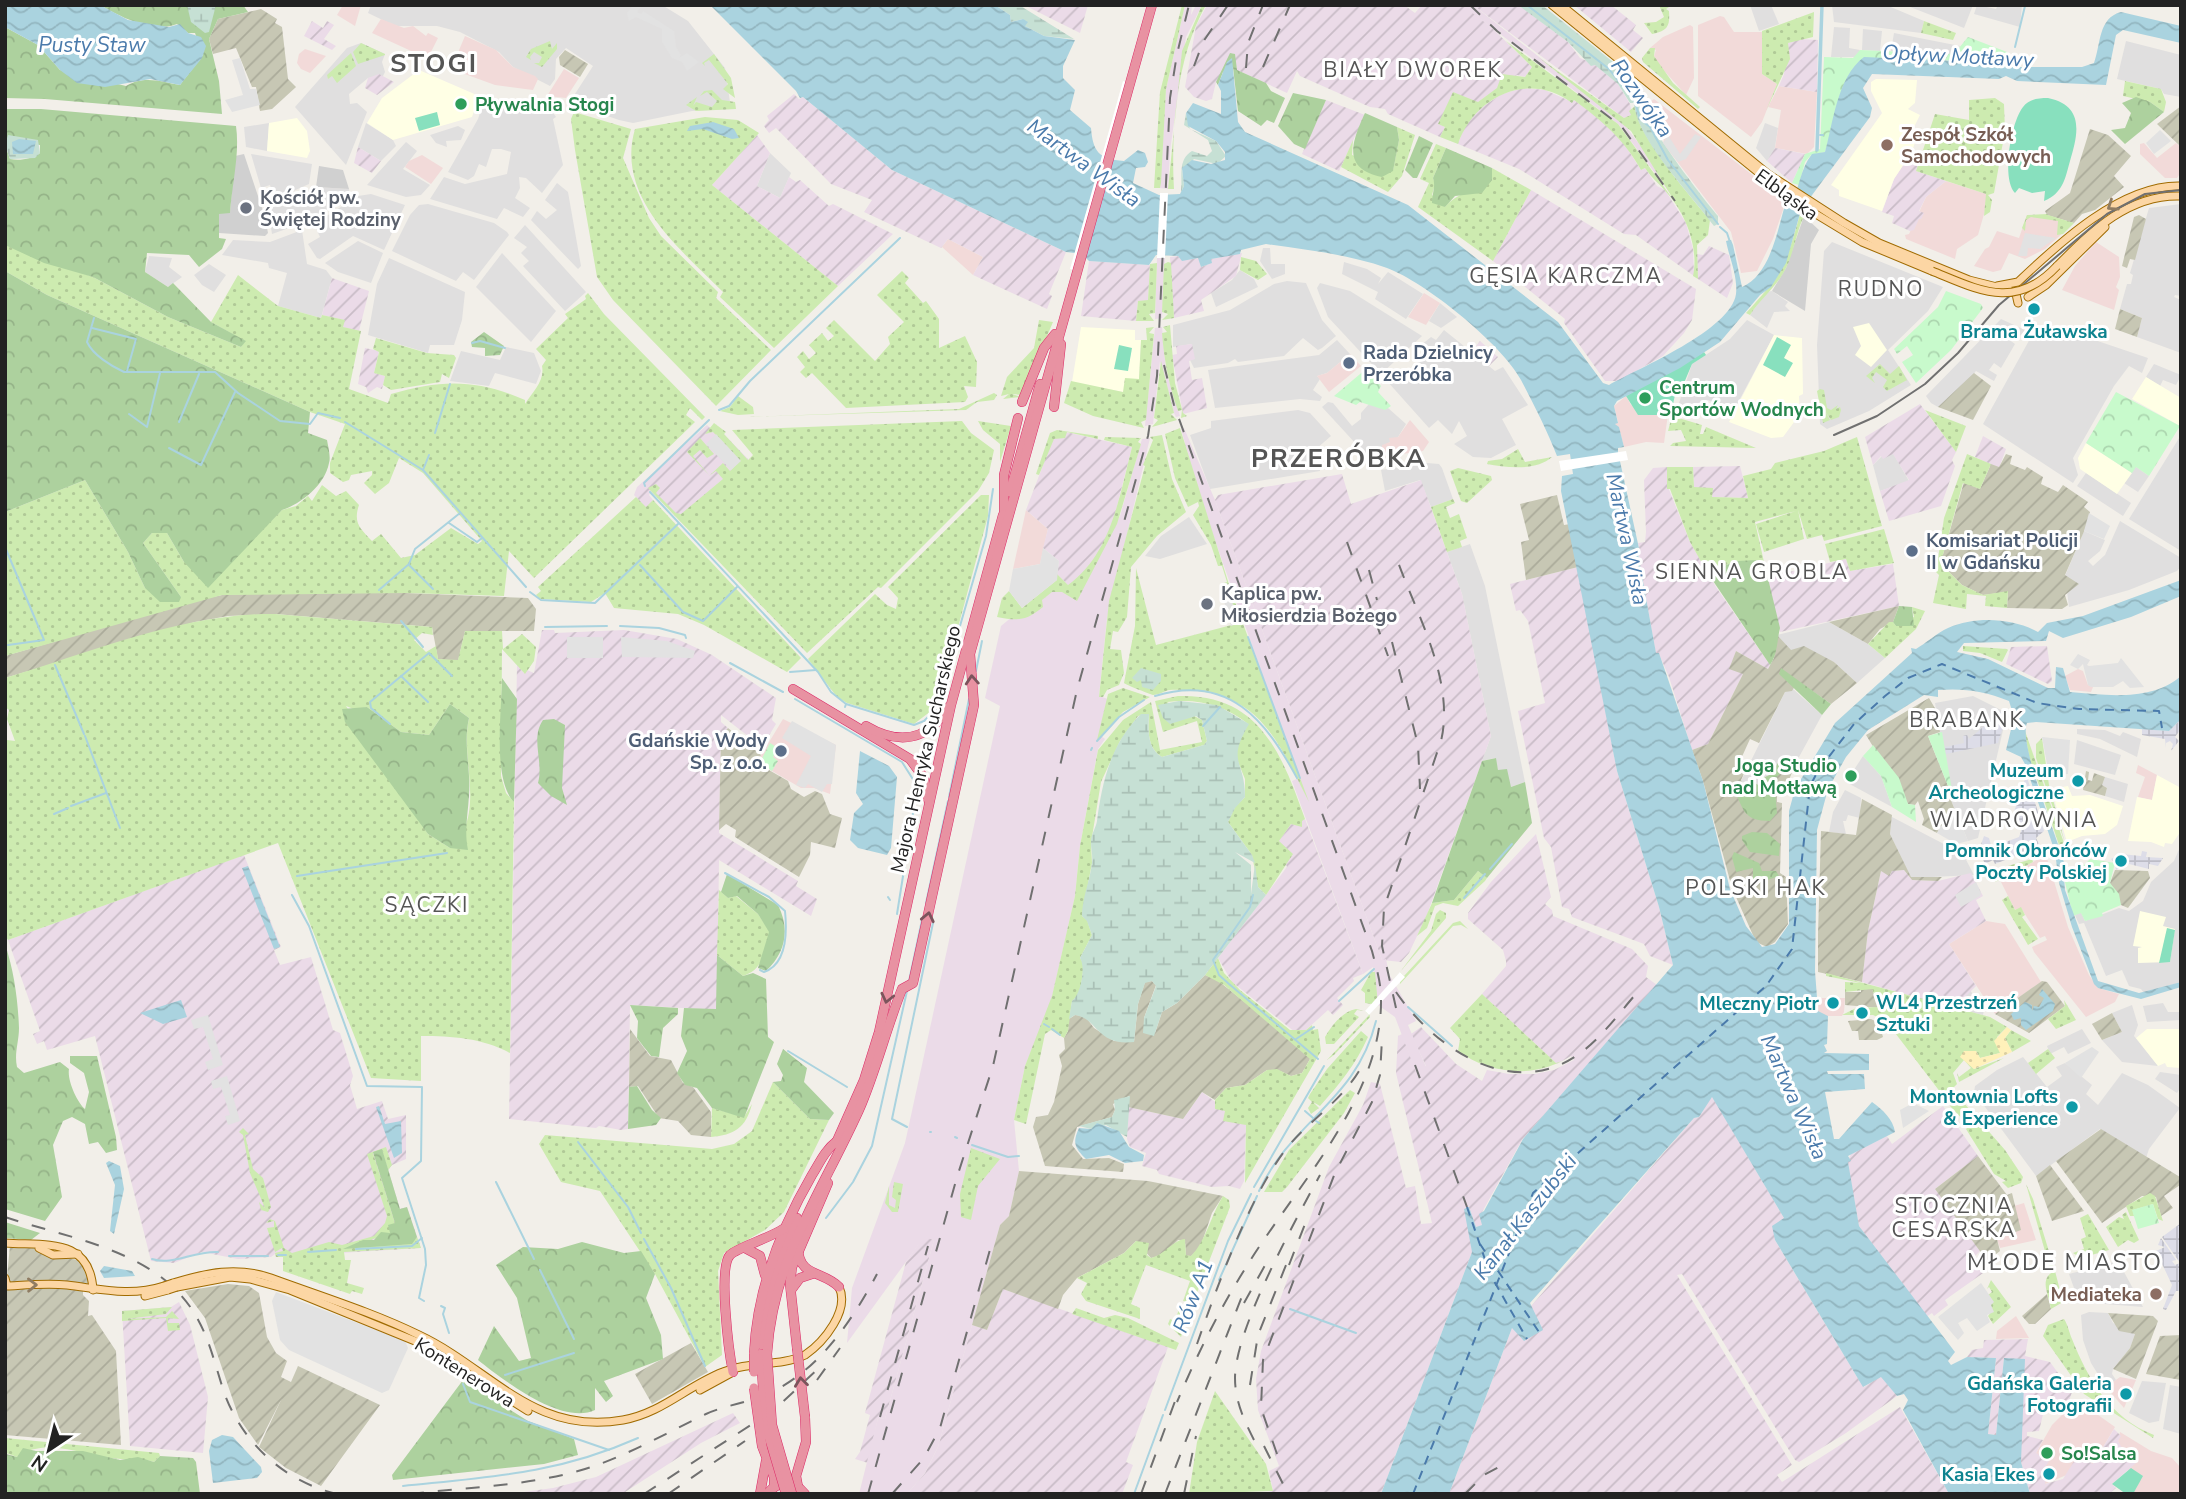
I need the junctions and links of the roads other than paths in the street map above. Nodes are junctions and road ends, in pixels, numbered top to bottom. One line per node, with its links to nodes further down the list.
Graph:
1 (1150, 5): 13 (highway, Majora Henryka Sucharskiego)
2 (1552, 5): 5 (main road, Elbląska)
3 (1561, 5): 5 (main road, Elbląska)
4 (2181, 186): 10 (main road, Elbląska, one-way to 10)
5 (1794, 196): 8 (main road, Elbląska); 10 (main road, Elbląska)
6 (2181, 196): 7 (main road)
7 (2115, 216): 8 (main road, Elbląska, bridge); 11 (main road)
8 (1868, 245): 9 (main road)
9 (1914, 269)
10 (1993, 287): 12 (main road)
11 (2028, 297)
12 (2018, 303)
13 (1058, 330): 14 (highway); 15 (highway); 18 (highway, Majora Henryka Sucharskiego)
14 (1022, 402)
15 (1054, 407)
16 (1018, 418): 18 (highway)
17 (1024, 493): 18 (highway)
18 (1007, 511): 19 (highway, Majora Henryka Sucharskiego); 21 (highway, Majora Henryka Sucharskiego, one-way to 18)
19 (951, 705): 20 (highway, Majora Henryka Sucharskiego); 20 (highway)
20 (929, 804): 21 (highway, Majora Henryka Sucharskiego, one-way to 21)
21 (839, 1144): 22 (highway); 25 (highway); 34 (highway, Majora Henryka Sucharskiego)
22 (785, 1228): 26 (highway); 30 (highway)
23 (5, 1243): 24 (main road)
24 (35, 1245): 27 (main road); 27 (main road)
25 (798, 1247): 28 (highway); 33 (highway)
26 (743, 1248): 30 (highway); 35 (highway)
27 (78, 1254): 32 (main road)
28 (812, 1274): 31 (highway); 33 (highway)
29 (5, 1278): 32 (main road, Kontenerowa, one-way to 32)
30 (765, 1280): 34 (highway)
31 (839, 1287): 35 (main road, Kontenerowa)
32 (93, 1290): 35 (main road, Kontenerowa)
33 (791, 1290): 38 (highway, one-way to 33, bridge)
34 (761, 1354): 36 (highway, bridge); 38 (highway, Majora Henryka Sucharskiego, bridge); 40 (highway, Majora Henryka Sucharskiego, bridge)
35 (738, 1366)
36 (766, 1458): 37 (highway); 39 (highway)
37 (770, 1490): 38 (highway)
38 (798, 1491)
39 (760, 1494)
40 (786, 1494)

